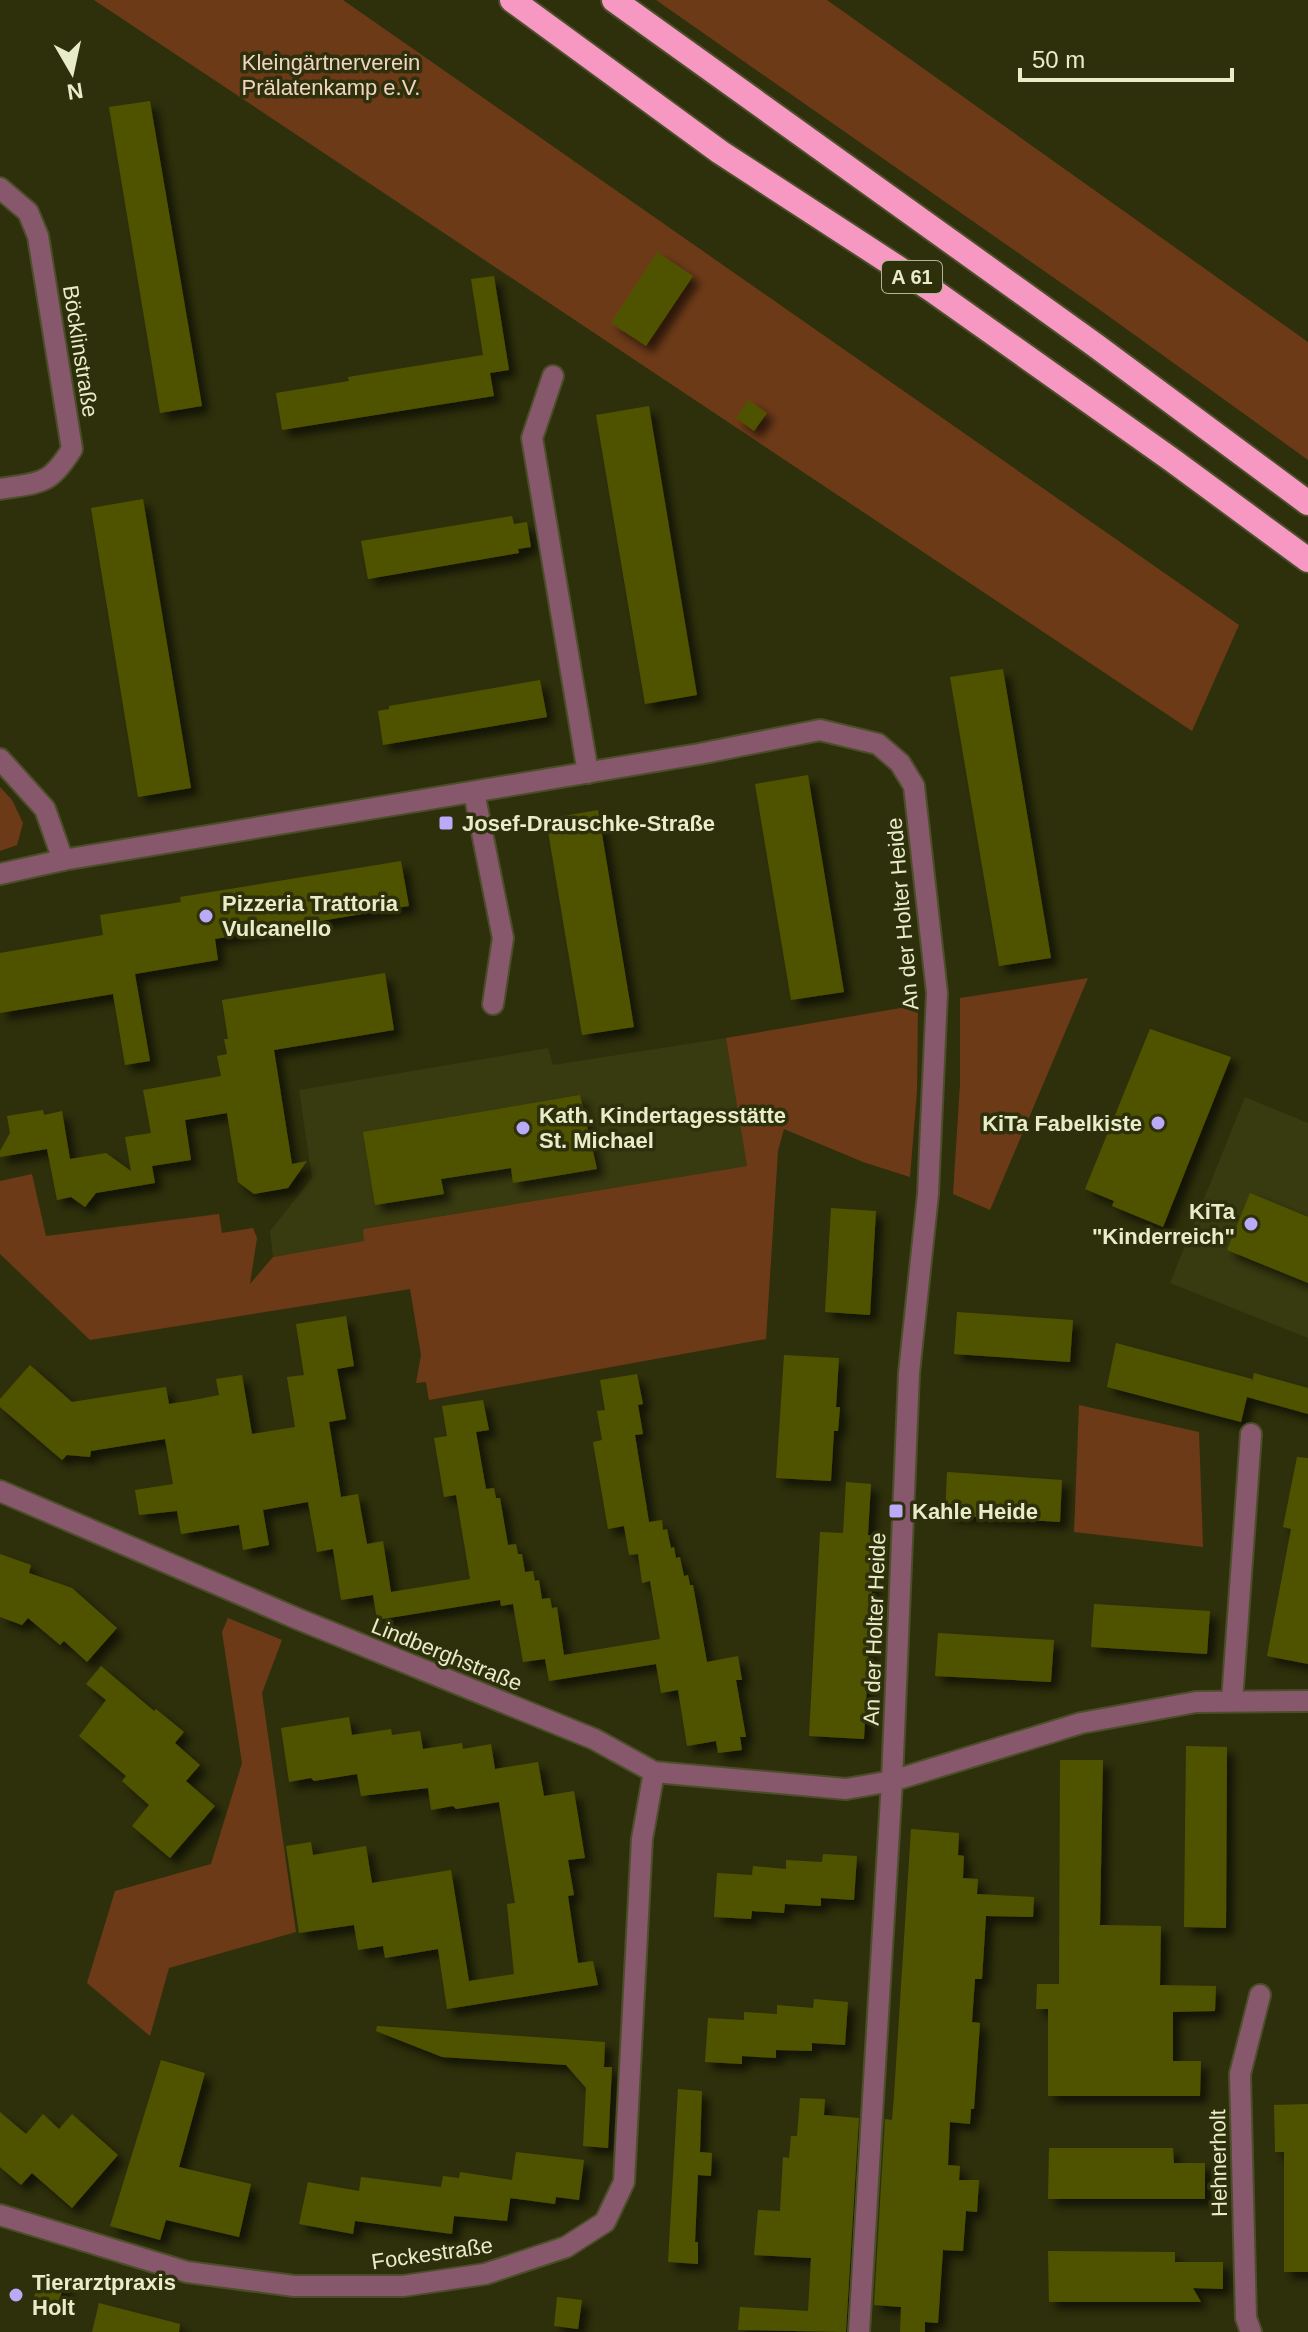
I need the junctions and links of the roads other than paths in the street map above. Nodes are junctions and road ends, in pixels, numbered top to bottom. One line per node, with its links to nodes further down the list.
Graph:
1 (512, 0): 7 (highway, A 61)
2 (614, 0): 6 (highway, A 61)
3 (0, 188): 5 (street, Böcklinstraße)
4 (553, 376): 9 (street)
5 (0, 489)
6 (1308, 503)
7 (1308, 560)
8 (0, 759): 11 (street)
9 (588, 773): 10 (street); 19 (street, An der Holter Heide)
10 (474, 792): 11 (street); 13 (street)
11 (63, 860): 12 (street)
12 (0, 874)
13 (493, 1004)
14 (1251, 1434): 16 (street)
15 (0, 1491): 18 (street, Lindberghstraße)
16 (1232, 1701): 17 (street); 19 (street)
17 (1308, 1701)
18 (654, 1772): 19 (street, Lindberghstraße); 21 (street, Fockestraße)
19 (892, 1781): 22 (street, An der Holter Heide)
20 (1260, 1995): 23 (street, Hehnerholt)
21 (0, 2215)
22 (859, 2332)
23 (1251, 2332)

